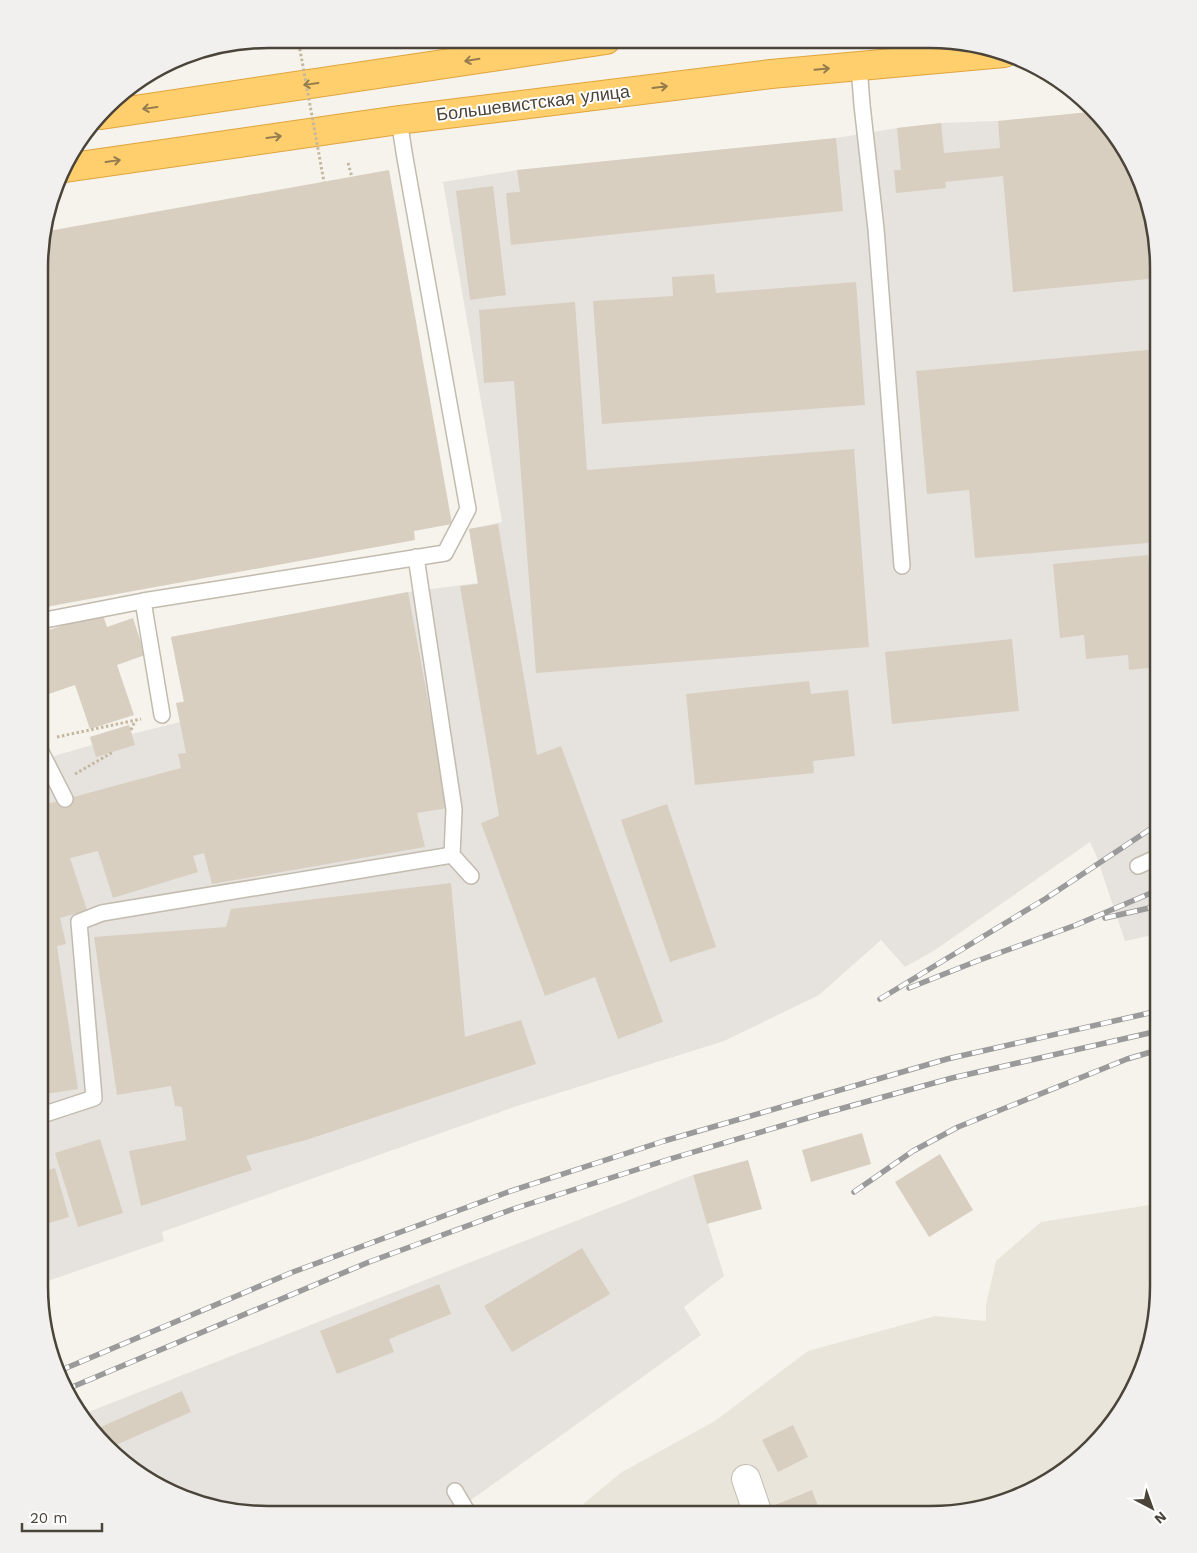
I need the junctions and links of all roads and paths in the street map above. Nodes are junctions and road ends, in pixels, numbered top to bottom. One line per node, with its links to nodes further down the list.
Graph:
1 (300, 48): 10 (path, bridge)
2 (551, 48): 5 (highway, one-way to 5)
3 (985, 55): 4 (highway, Большевистская улица)
4 (859, 66): 6 (highway, Большевистская улица, one-way to 4); 12 (lane)
5 (112, 112)
6 (399, 120): 8 (highway, Большевистская улица, one-way to 6); 11 (lane)
7 (348, 163): 9 (path)
8 (72, 167)
9 (352, 177)
10 (324, 182)
11 (416, 558): 13 (lane); 23 (lane)
12 (902, 566)
13 (143, 601): 14 (lane); 15 (lane)
14 (48, 619)
15 (162, 715): 16 (path)
16 (135, 720): 17 (path); 18 (path)
17 (131, 730)
18 (48, 743)
19 (114, 752): 21 (path)
20 (48, 756): 21 (lane)
21 (57, 784): 22 (lane)
22 (65, 799)
23 (452, 855): 26 (lane); 27 (lane)
24 (1150, 861): 25 (lane)
25 (1138, 866)
26 (471, 876)
27 (48, 1113)
28 (746, 1479): 31 (street)
29 (455, 1490): 30 (lane)
30 (464, 1506)
31 (755, 1506)

